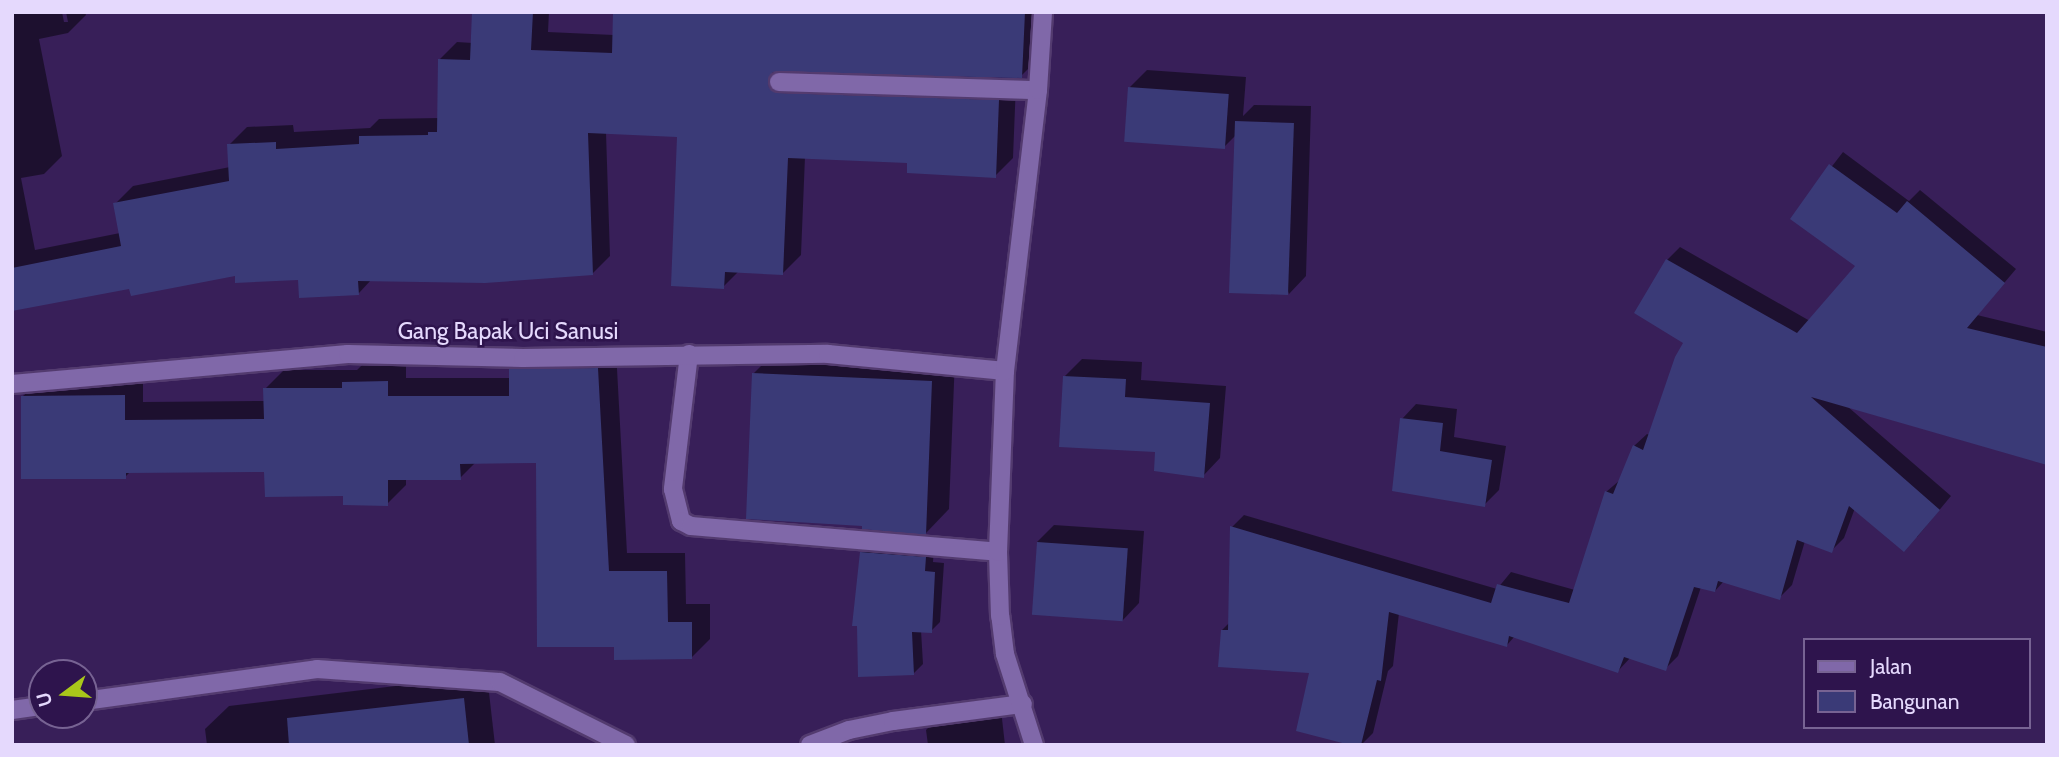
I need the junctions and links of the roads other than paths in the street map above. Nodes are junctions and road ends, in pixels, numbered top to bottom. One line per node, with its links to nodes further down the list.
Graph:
1 (1044, 12): 3 (street)
2 (779, 82): 3 (street)
3 (1038, 90): 5 (street)
4 (689, 354): 5 (street, Gang Bapak Uci Sanusi); 6 (street, Gang Bapak Uci Sanusi); 7 (street)
5 (1005, 371): 7 (street)
6 (12, 384)
7 (998, 552): 9 (street)
8 (98, 699): 10 (street)
9 (1023, 704): 11 (street); 12 (street)
10 (626, 745)
11 (810, 745)
12 (1034, 745)

